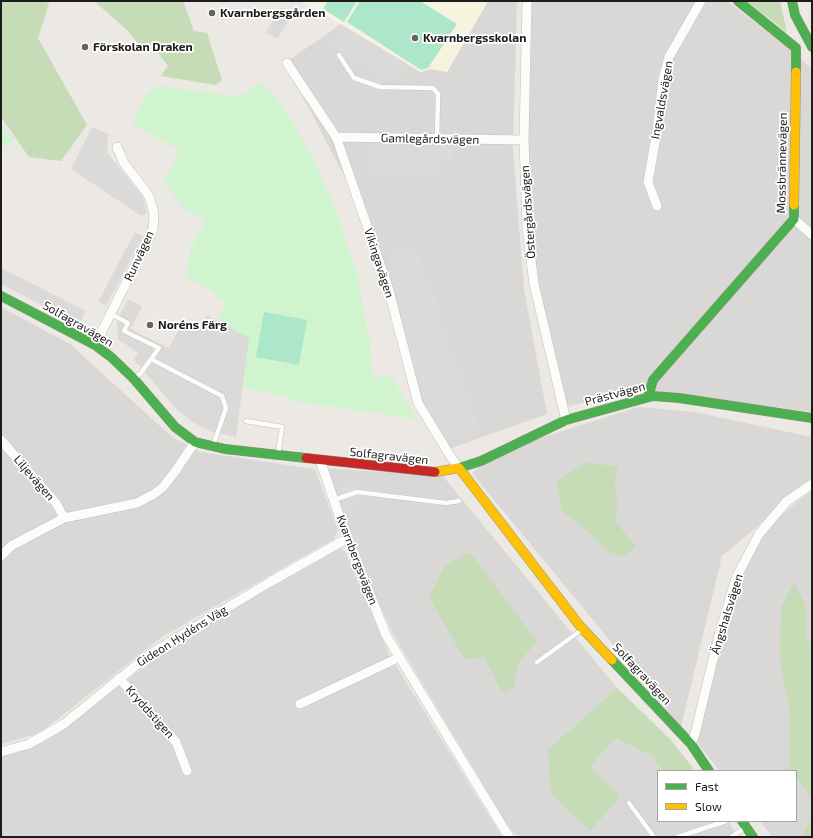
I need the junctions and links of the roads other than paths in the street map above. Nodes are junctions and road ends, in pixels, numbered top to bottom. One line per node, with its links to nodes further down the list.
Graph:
1 (527, 1): 10 (street, Östergårdsvägen)
2 (701, 1): 12 (street, Ingvaldsvägen)
3 (738, 1): 13 (street, Mossbrännevägen)
4 (792, 1): 5 (street)
5 (812, 47)
6 (339, 55): 9 (lane)
7 (287, 63): 8 (street, Vikingavägen)
8 (336, 137): 9 (street, Gamlegårdsvägen); 29 (street, Vikingavägen)
9 (437, 139): 10 (street, Gamlegårdsvägen)
10 (524, 140): 22 (street, Östergårdsvägen)
11 (117, 147): 16 (street, Runvägen)
12 (657, 206)
13 (794, 219): 14 (street); 20 (street, Mossbrännevägen)
14 (812, 235)
15 (1, 296): 17 (street, Solfagravägen)
16 (111, 314): 17 (street, Runvägen); 18 (lane)
17 (95, 345): 19 (street, Solfagravägen)
18 (151, 360): 19 (lane); 26 (lane)
19 (134, 379): 25 (street, Solfagravägen)
20 (648, 397): 21 (street, Prästvägen); 22 (street, Prästvägen)
21 (812, 418)
22 (566, 420): 29 (street, Prästvägen)
23 (246, 421): 27 (lane)
24 (1, 440): 33 (street, Liljevägen)
25 (195, 442): 26 (street, Solfagravägen); 33 (street)
26 (213, 447): 27 (street, Solfagravägen)
27 (278, 455): 28 (street, Solfagravägen)
28 (320, 460): 29 (street, Solfagravägen); 31 (street, Kvarnbergsvägen)
29 (459, 468): 36 (street, Solfagravägen)
30 (812, 484): 41 (street, Ängshalsvägen)
31 (334, 500): 32 (lane); 34 (street, Kvarnbergsvägen)
32 (459, 501)
33 (64, 518): 35 (street)
34 (348, 538): 37 (street, Kvarnbergsvägen); 39 (street, Gideon Hydéns Väg)
35 (1, 556)
36 (583, 629): 38 (lane); 41 (street, Solfagravägen)
37 (400, 657): 40 (street); 48 (street, Kvarnbergsvägen)
38 (537, 662)
39 (119, 678): 42 (street, Gideon Hydéns Väg); 44 (street, Kryddstigen)
40 (300, 704)
41 (691, 744): 43 (street, Solfagravägen)
42 (1, 752)
43 (708, 770)
44 (187, 771)
45 (629, 803): 49 (lane)
46 (723, 822): 50 (lane)
47 (744, 824): 51 (lane); 52 (street)
48 (509, 837)
49 (654, 837)
50 (678, 837)
51 (731, 837)
52 (753, 837)

